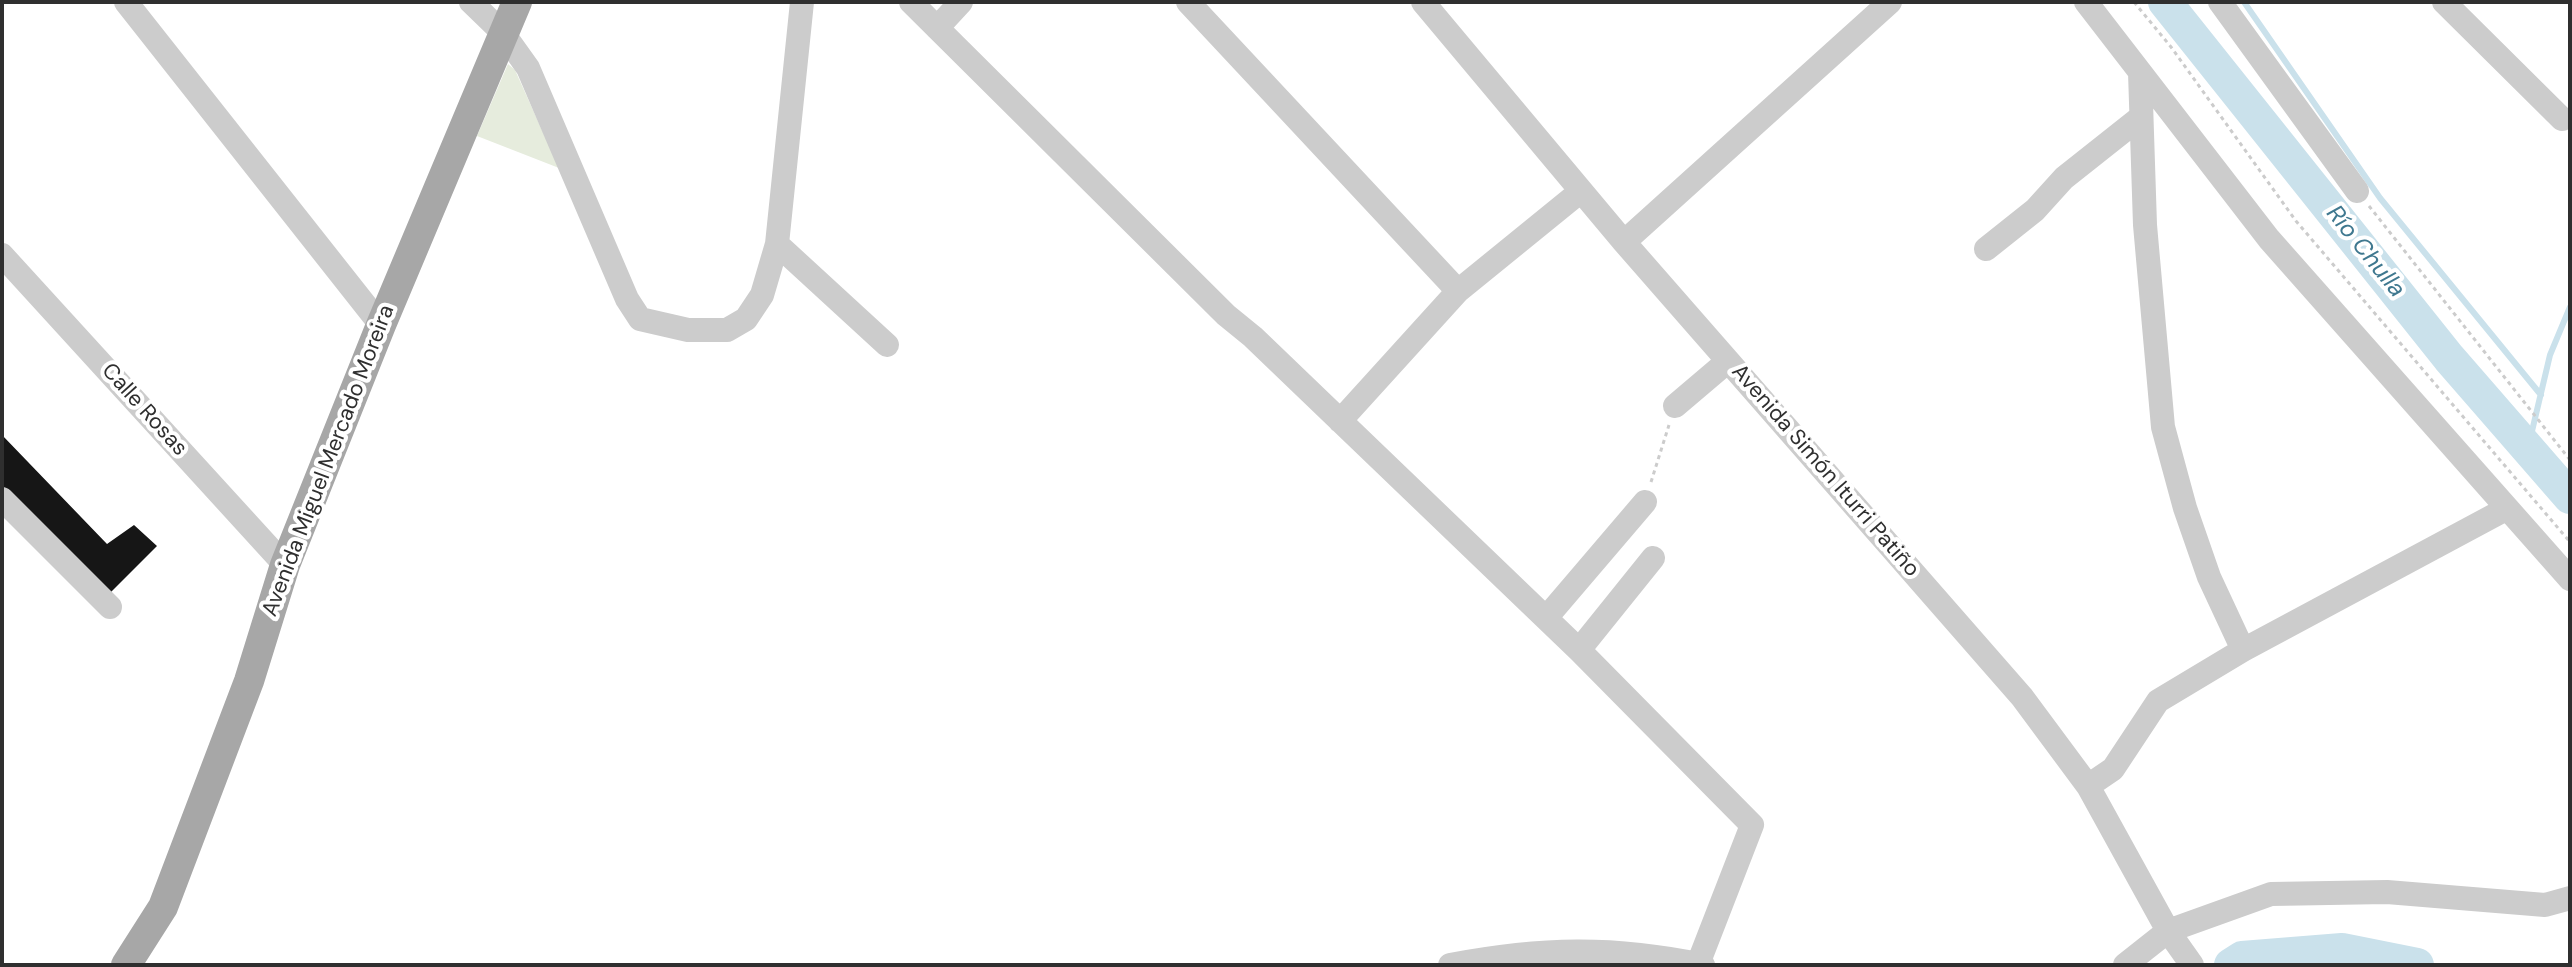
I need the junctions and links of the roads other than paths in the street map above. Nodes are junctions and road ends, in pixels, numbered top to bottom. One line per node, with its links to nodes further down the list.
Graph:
1 (126, 2): 25 (street)
2 (471, 2): 14 (street)
3 (517, 2): 14 (main road, Avenida Miguel Mercado Moreira)
4 (802, 2): 21 (street)
5 (911, 2): 13 (street)
6 (961, 2): 13 (street)
7 (1188, 2): 24 (street)
8 (1423, 2): 18 (street, Avenida Simón Iturri Patiño)
9 (1890, 2): 20 (street)
10 (2086, 2): 15 (street)
11 (2220, 2): 19 (street)
12 (2444, 2): 17 (street)
13 (937, 28): 29 (street)
14 (503, 33): 21 (street); 25 (main road, Avenida Miguel Mercado Moreira)
15 (2140, 72): 16 (street); 32 (street)
16 (2141, 117): 22 (street); 39 (street)
17 (2562, 119)
18 (1581, 191): 20 (street, Avenida Simón Iturri Patiño); 24 (street)
19 (2357, 191)
20 (1624, 242): 27 (street, Avenida Simón Iturri Patiño)
21 (777, 244): 26 (street)
22 (1986, 249)
23 (2, 255): 34 (street, Calle Rosas)
24 (1458, 291): 29 (street)
25 (381, 325): 34 (main road, Avenida Miguel Mercado Moreira)
26 (887, 345)
27 (1728, 361): 28 (street); 40 (street, Avenida Simón Iturri Patiño)
28 (1675, 406)
29 (1340, 421): 37 (street)
30 (2, 499): 36 (street)
31 (1645, 502): 37 (street)
32 (2506, 509): 35 (street); 39 (street)
33 (1653, 558): 38 (street)
34 (285, 565): 45 (main road, Avenida Miguel Mercado Moreira)
35 (2570, 579)
36 (110, 607)
37 (1546, 618): 38 (street)
38 (1579, 650): 44 (street)
39 (2243, 650): 40 (street)
40 (2088, 786): 42 (street, Avenida Simón Iturri Patiño)
41 (2570, 898): 42 (street)
42 (2168, 931): 43 (street, Avenida Simón Iturri Patiño); 47 (street)
43 (2187, 958)
44 (1700, 964): 46 (street)
45 (126, 965)
46 (1450, 965)
47 (2125, 965)

